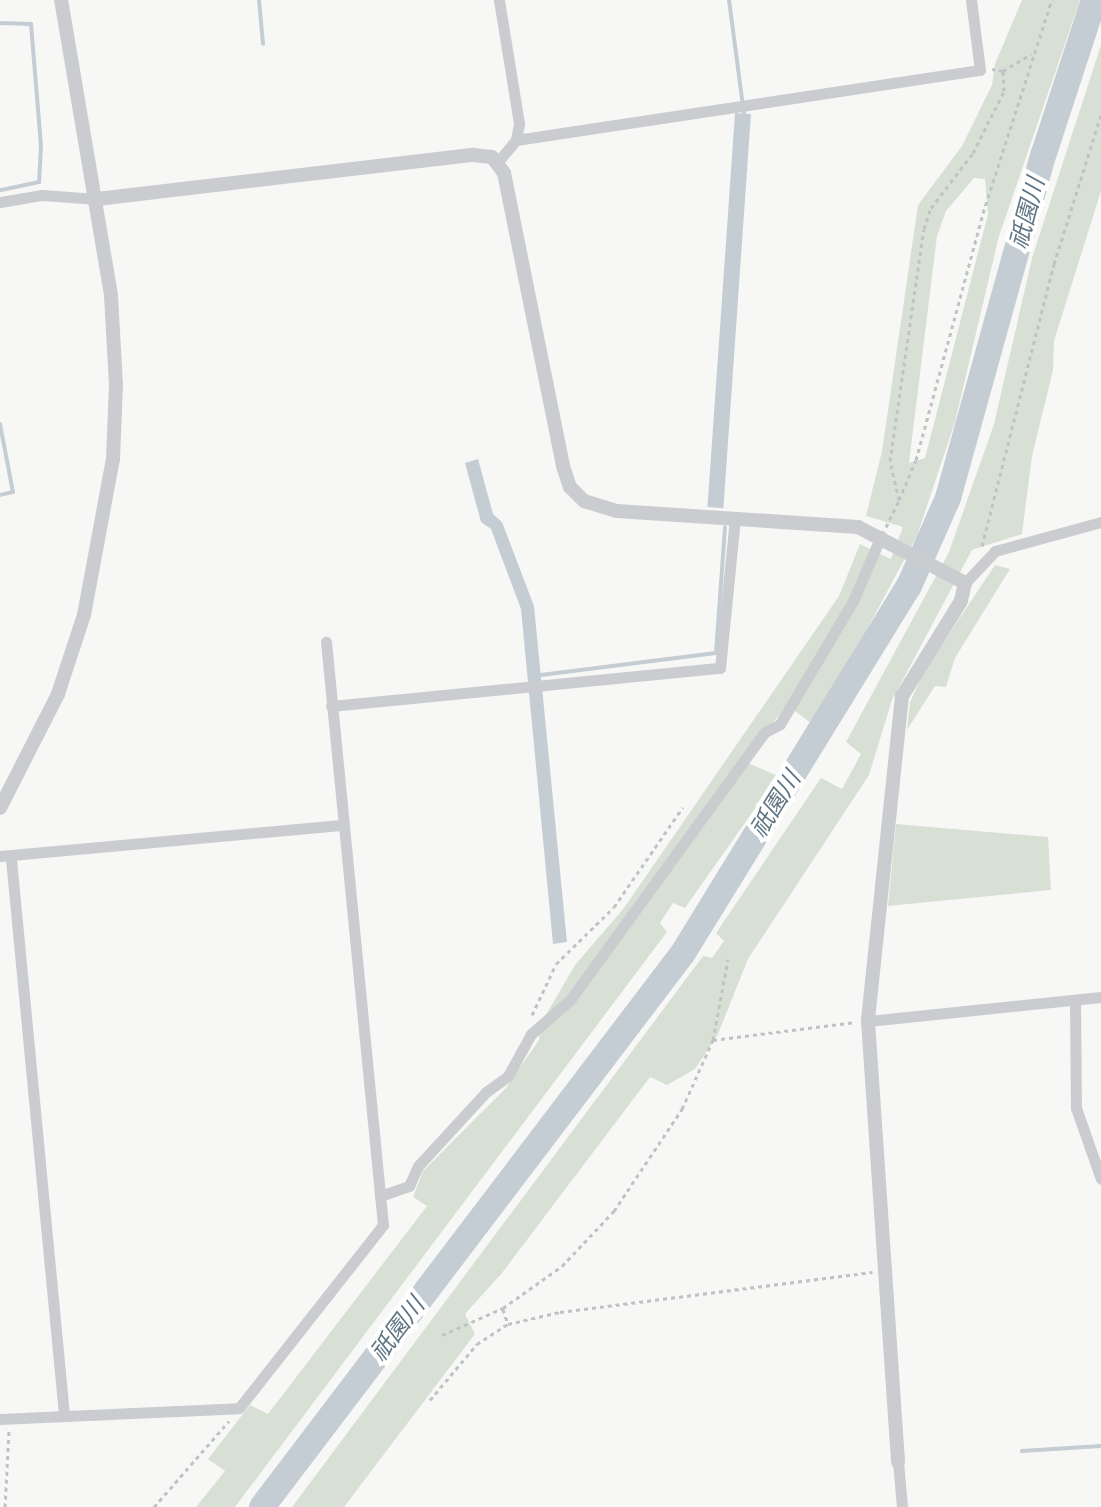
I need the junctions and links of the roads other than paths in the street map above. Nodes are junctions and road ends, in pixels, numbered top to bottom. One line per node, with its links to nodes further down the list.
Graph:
1 (61, 0): 6 (street)
2 (499, 0): 4 (street)
3 (971, 0): 4 (street)
4 (516, 140): 5 (street)
5 (499, 160): 6 (street); 8 (street)
6 (97, 199): 7 (street); 14 (street)
7 (0, 202)
8 (735, 518): 10 (street); 13 (street)
9 (1101, 522): 11 (street)
10 (881, 536): 11 (street); 21 (street)
11 (962, 580): 19 (street)
12 (326, 642): 13 (street)
13 (331, 706): 15 (street)
14 (0, 808)
15 (341, 825): 16 (street); 21 (street)
16 (6, 858): 22 (street)
17 (1101, 997): 18 (street)
18 (1075, 1000): 19 (street); 20 (street)
19 (868, 1021): 24 (street)
20 (1101, 1179)
21 (380, 1196): 22 (street)
22 (64, 1414): 23 (street)
23 (5, 1419)
24 (898, 1462): 25 (street)
25 (902, 1507)

